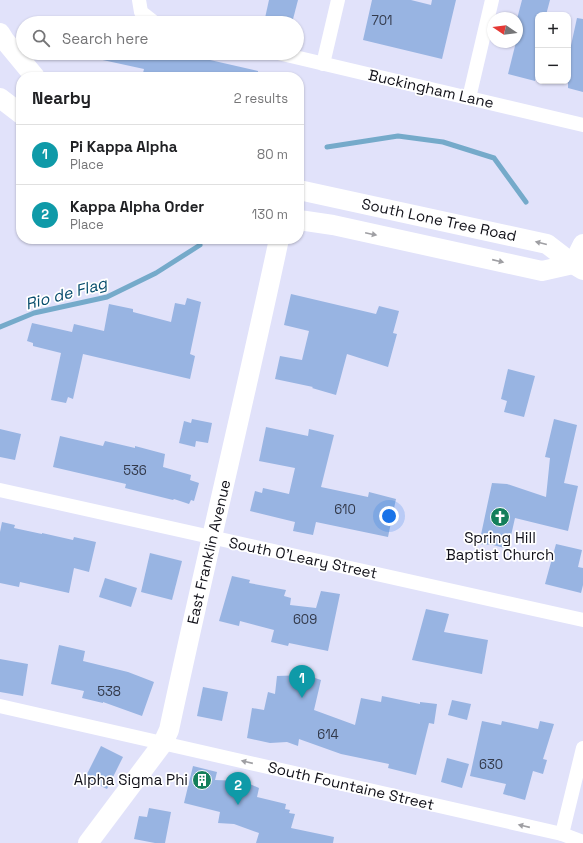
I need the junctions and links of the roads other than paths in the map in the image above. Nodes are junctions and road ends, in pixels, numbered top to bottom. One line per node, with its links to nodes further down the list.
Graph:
1 (338, 0): 9 (street)
2 (492, 0): 12 (street)
3 (140, 6): 4 (street)
4 (149, 16)
5 (0, 33): 6 (street)
6 (16, 54)
7 (304, 59): 9 (street, Buckingham Lane)
8 (21, 60): 10 (street)
9 (323, 64): 12 (street, Buckingham Lane)
10 (31, 72)
11 (0, 98): 13 (street)
12 (469, 98): 14 (street, Buckingham Lane)
13 (16, 110)
14 (583, 125)
15 (304, 191): 19 (street, South Lone Tree Road, one-way to 15)
16 (304, 221): 19 (street, South Lone Tree Road, one-way to 19)
17 (278, 244): 21 (street, East Franklin Avenue)
18 (583, 244): 19 (street)
19 (578, 267)
20 (0, 490): 21 (street, South O'Leary Street)
21 (212, 538): 22 (street, South O'Leary Street); 24 (street, East Franklin Avenue)
22 (583, 620)
23 (0, 706): 24 (street, South Fountaine Street)
24 (163, 743): 26 (street, South Fountaine Street, one-way to 24); 28 (street, East Franklin Avenue)
25 (583, 748): 26 (street)
26 (562, 834): 27 (street, South Fountaine Street)
27 (583, 842)
28 (88, 843)

